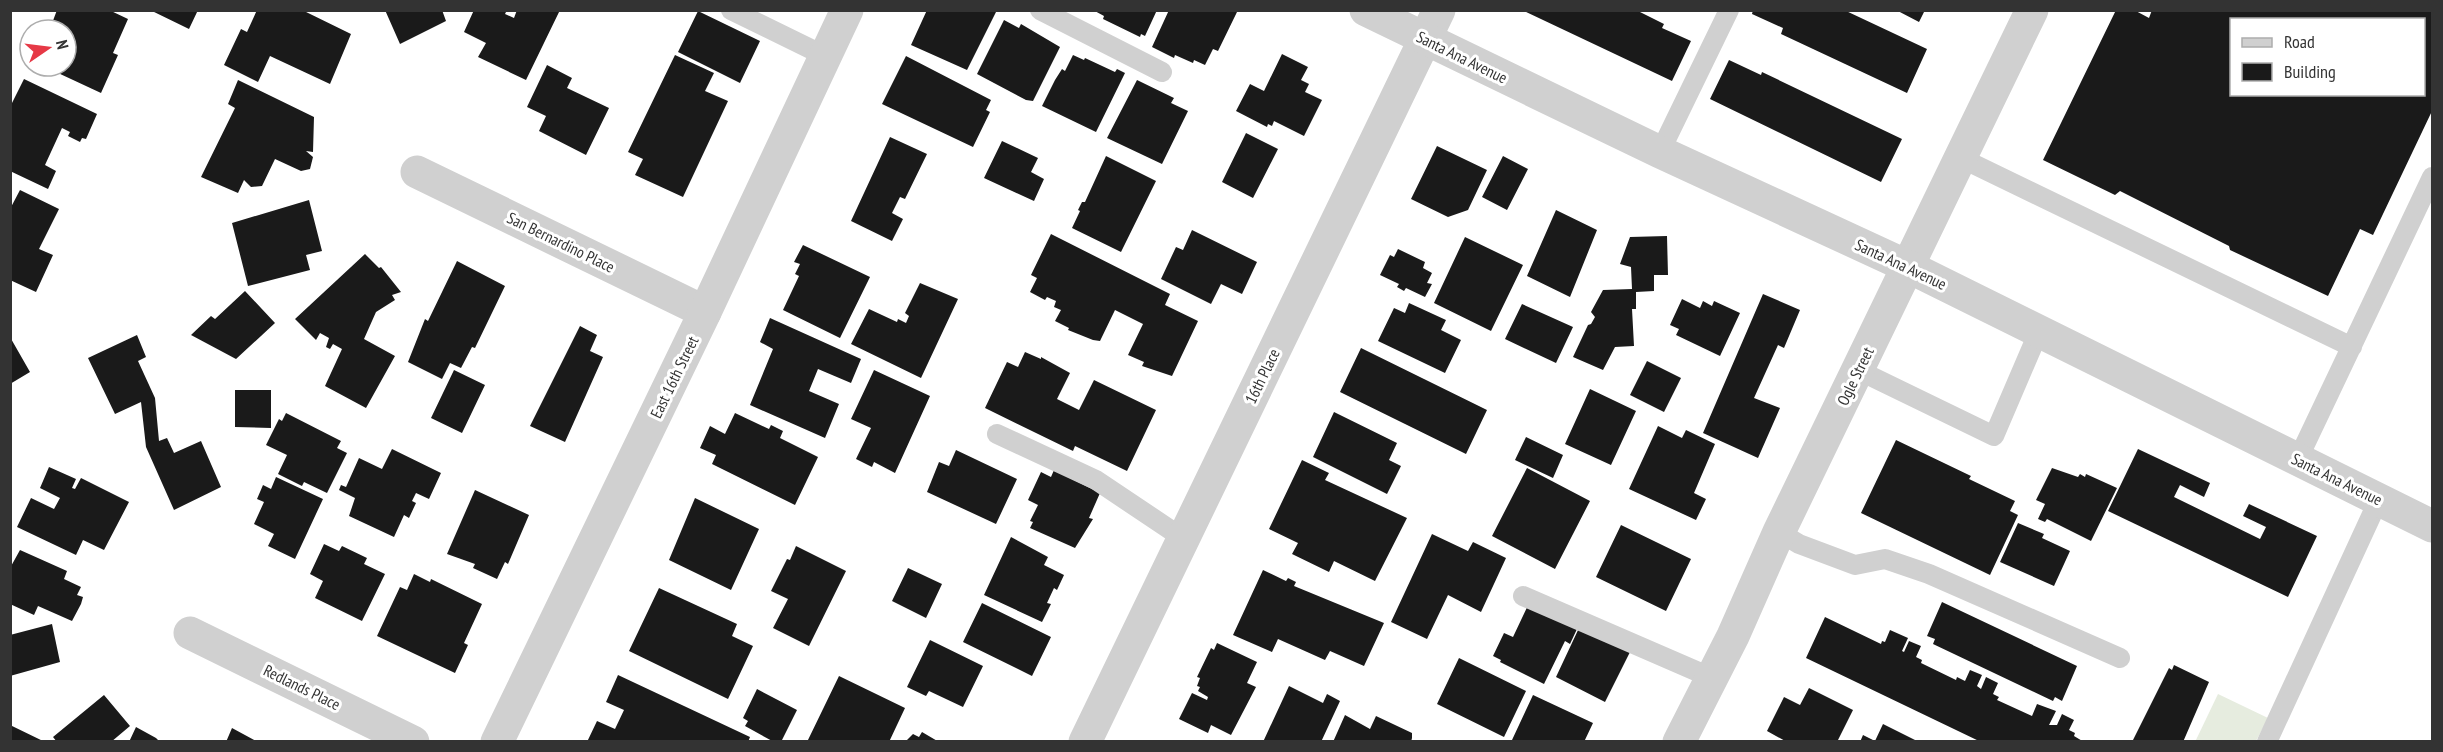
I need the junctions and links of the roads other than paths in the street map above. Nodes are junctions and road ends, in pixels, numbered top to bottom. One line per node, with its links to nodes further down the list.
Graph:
1 (731, 10): 8 (lane)
2 (847, 10): 8 (street, East 16th Street)
3 (1040, 10): 9 (lane)
4 (1366, 10): 7 (street, Santa Ana Avenue)
5 (1729, 10): 10 (lane)
6 (2032, 10): 11 (street, Ogle Street)
7 (1433, 25): 10 (street, Santa Ana Avenue); 24 (street, 16th Place)
8 (825, 56): 15 (street, East 16th Street)
9 (1162, 72)
10 (1660, 152): 14 (street, Santa Ana Avenue)
11 (1961, 158): 14 (street, Ogle Street); 17 (lane)
12 (417, 172): 15 (street, San Bernardino Place)
13 (2433, 177): 17 (lane)
14 (1908, 267): 16 (street, Santa Ana Avenue); 18 (street, Ogle Street)
15 (705, 312): 30 (street, East 16th Street)
16 (2039, 331): 18 (lane); 20 (street, Santa Ana Avenue)
17 (2352, 347): 20 (lane)
18 (1858, 370): 23 (street, Ogle Street)
19 (997, 434): 24 (lane)
20 (2298, 459): 21 (street, Santa Ana Avenue)
21 (2379, 499): 22 (street, Santa Ana Avenue); 33 (lane)
22 (2433, 526)
23 (1779, 532): 27 (lane); 28 (street, Ogle Street)
24 (1184, 539): 31 (street, 16th Place)
25 (1523, 596): 28 (lane)
26 (190, 633): 29 (street, Redlands Place)
27 (2120, 658)
28 (1710, 676): 32 (street, Ogle Street)
29 (413, 741)
30 (497, 741)
31 (1085, 741)
32 (1678, 741)
33 (2267, 741)

